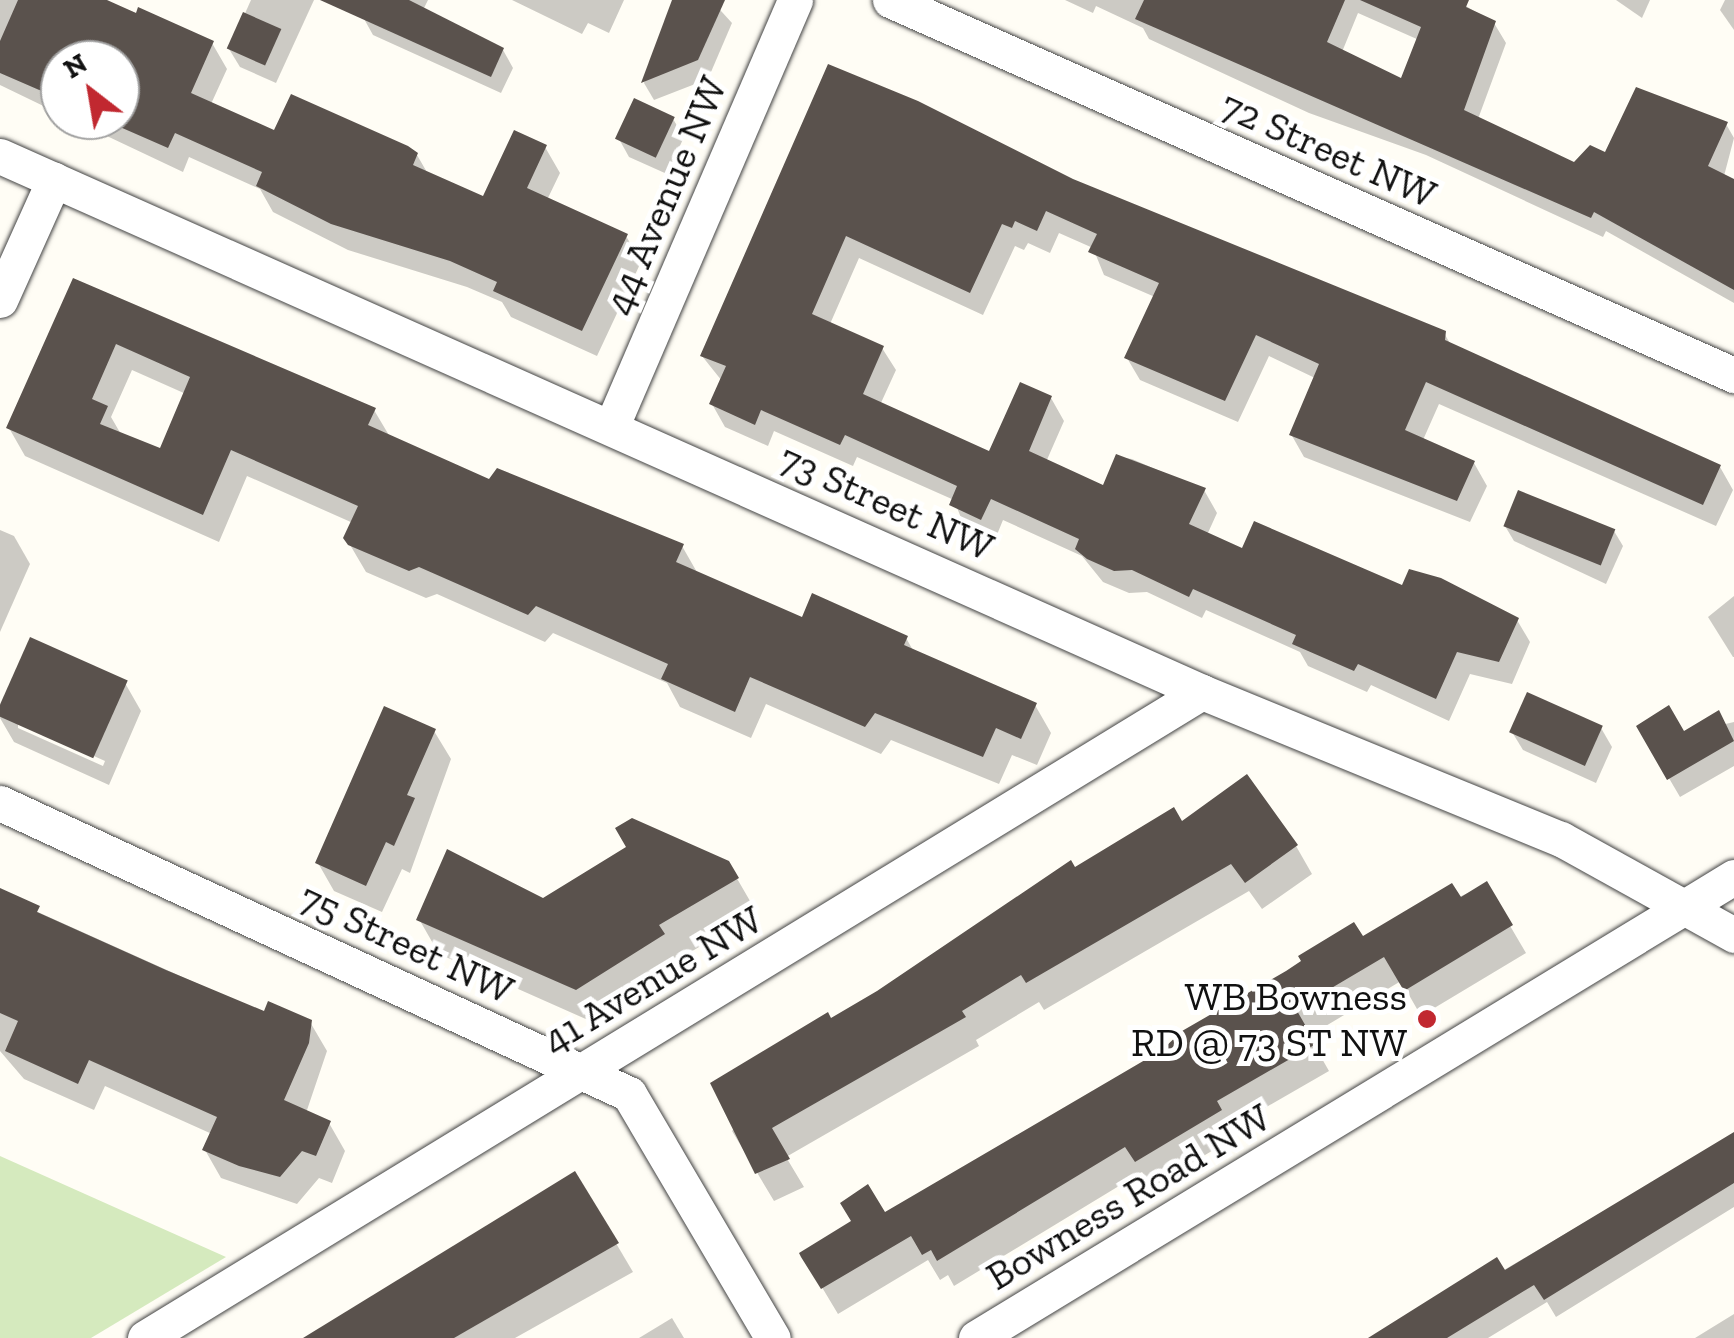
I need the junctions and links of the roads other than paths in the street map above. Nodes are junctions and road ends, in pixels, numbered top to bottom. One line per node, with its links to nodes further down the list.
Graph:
1 (794, 0): 7 (street, 44 Avenue NW)
2 (890, 0): 6 (street, 72 Street NW)
3 (0, 156): 4 (street, 73 Street NW)
4 (54, 180): 5 (street); 7 (street, 73 Street NW)
5 (0, 300)
6 (1734, 375)
7 (612, 424): 8 (street, 73 Street NW)
8 (1202, 692): 11 (street, 73 Street NW); 13 (street, 41 Avenue NW)
9 (0, 804): 13 (street, 75 Street NW)
10 (1734, 877): 11 (street, Bowness Road NW)
11 (1686, 906): 12 (street, 73 Street NW); 16 (street, Bowness Road NW)
12 (1734, 935)
13 (584, 1070): 14 (street, 41 Avenue NW); 15 (street, 75 Street NW)
14 (145, 1338)
15 (773, 1338)
16 (976, 1338)

